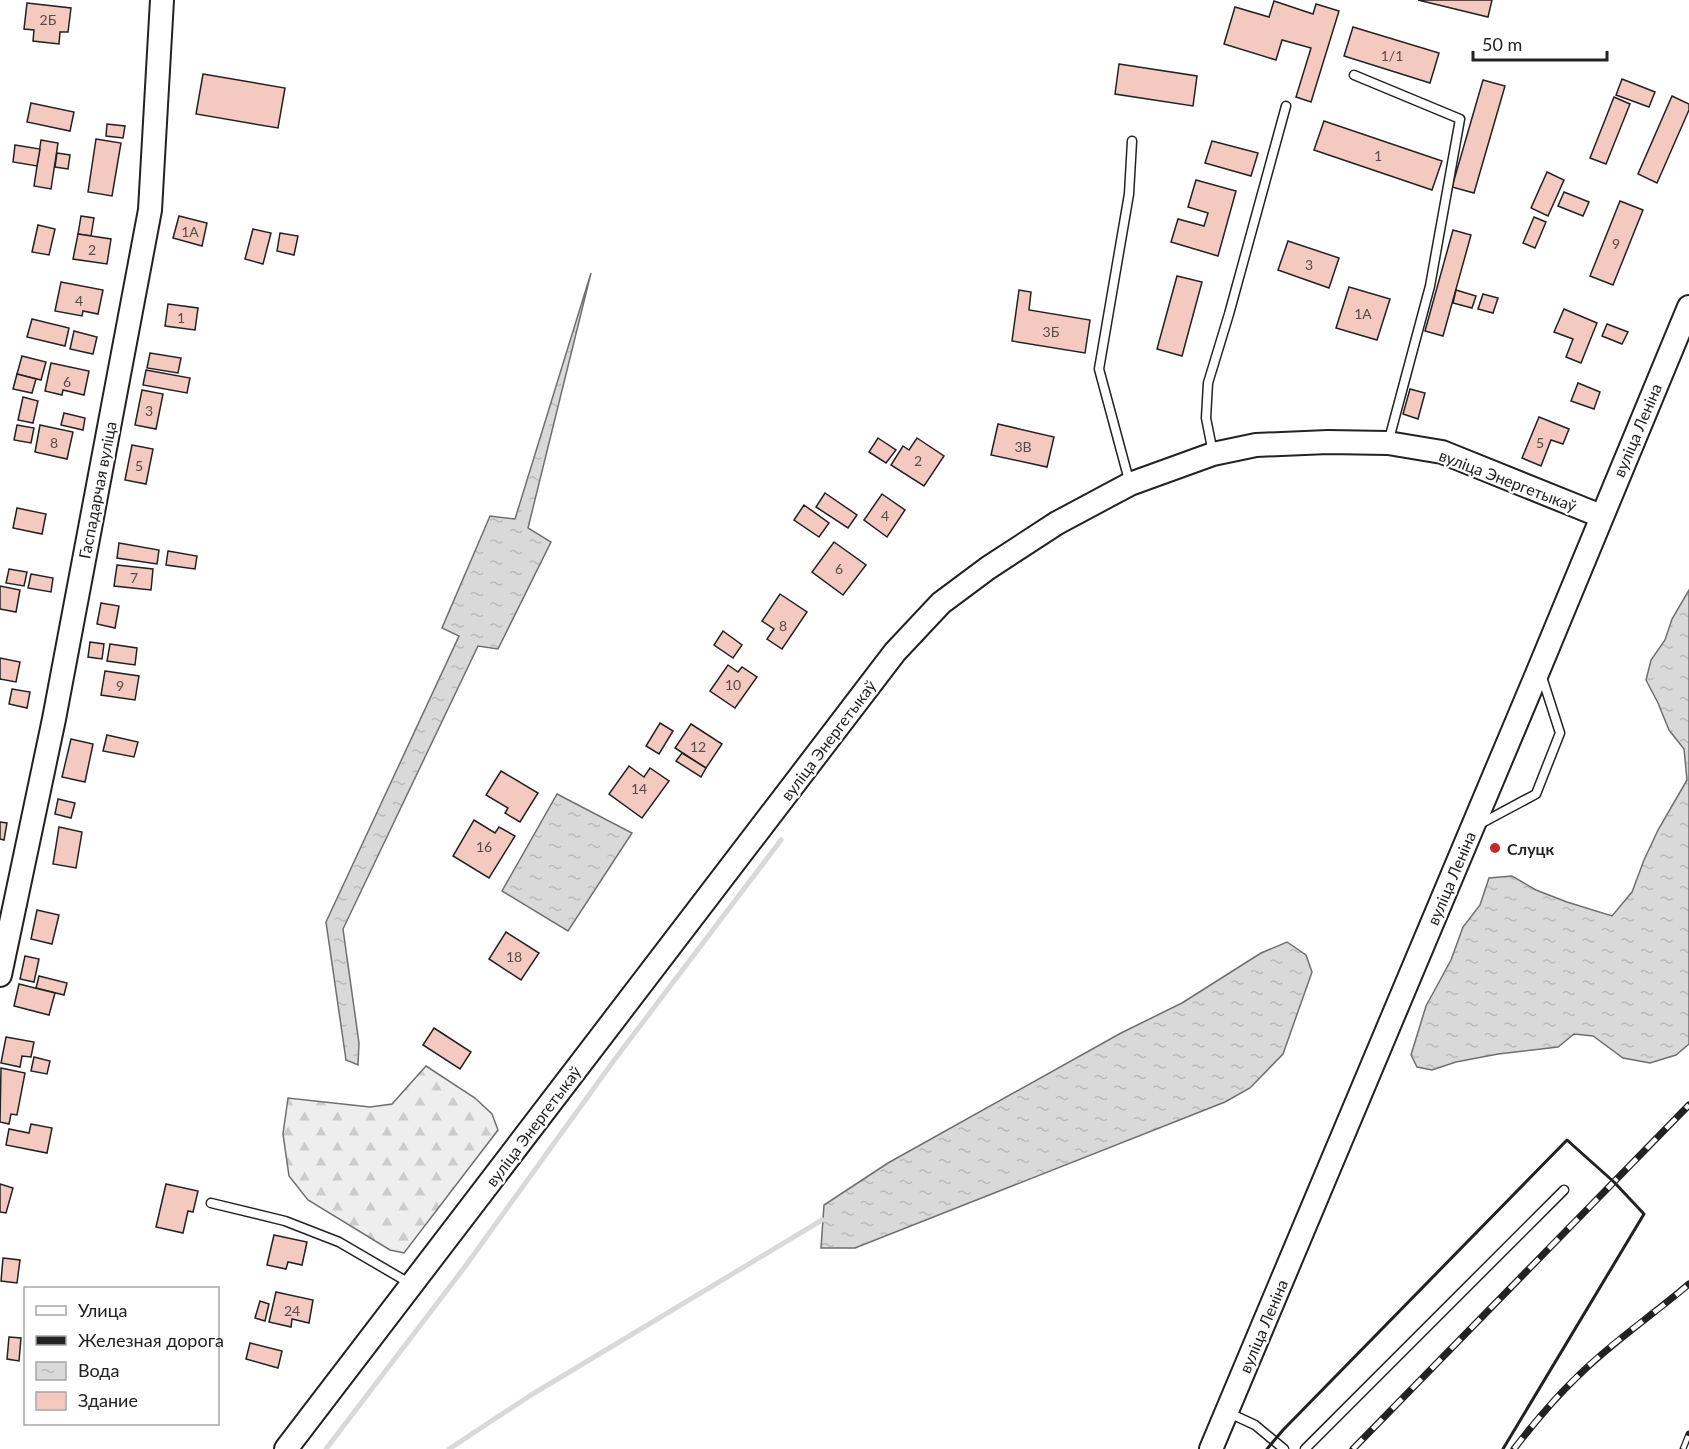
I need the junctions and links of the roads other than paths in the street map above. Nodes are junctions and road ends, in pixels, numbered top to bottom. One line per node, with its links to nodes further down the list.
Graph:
1 (162, 0): 12 (street, Гаспадарчая вуліца)
2 (1354, 75): 6 (lane)
3 (1286, 106): 7 (lane)
4 (1132, 141): 8 (lane)
5 (1689, 307): 9 (street, вуліца Леніна)
6 (1388, 443): 7 (street, вуліца Энергетыкаў); 9 (street, вуліца Энергетыкаў)
7 (1213, 454): 8 (street, вуліца Энергетыкаў)
8 (1130, 484): 15 (street, вуліца Энергетыкаў)
9 (1601, 516): 10 (street, вуліца Леніна)
10 (1539, 669): 11 (street, вуліца Леніна); 11 (lane)
11 (1472, 828): 16 (street, вуліца Леніна)
12 (0, 975)
13 (1564, 1190): 20 (lane)
14 (211, 1203): 15 (lane)
15 (412, 1284): 17 (street, вуліца Энергетыкаў)
16 (1227, 1412): 18 (street, вуліца Леніна); 19 (lane)
17 (286, 1449)
18 (1211, 1449)
19 (1284, 1449)
20 (1305, 1449)

